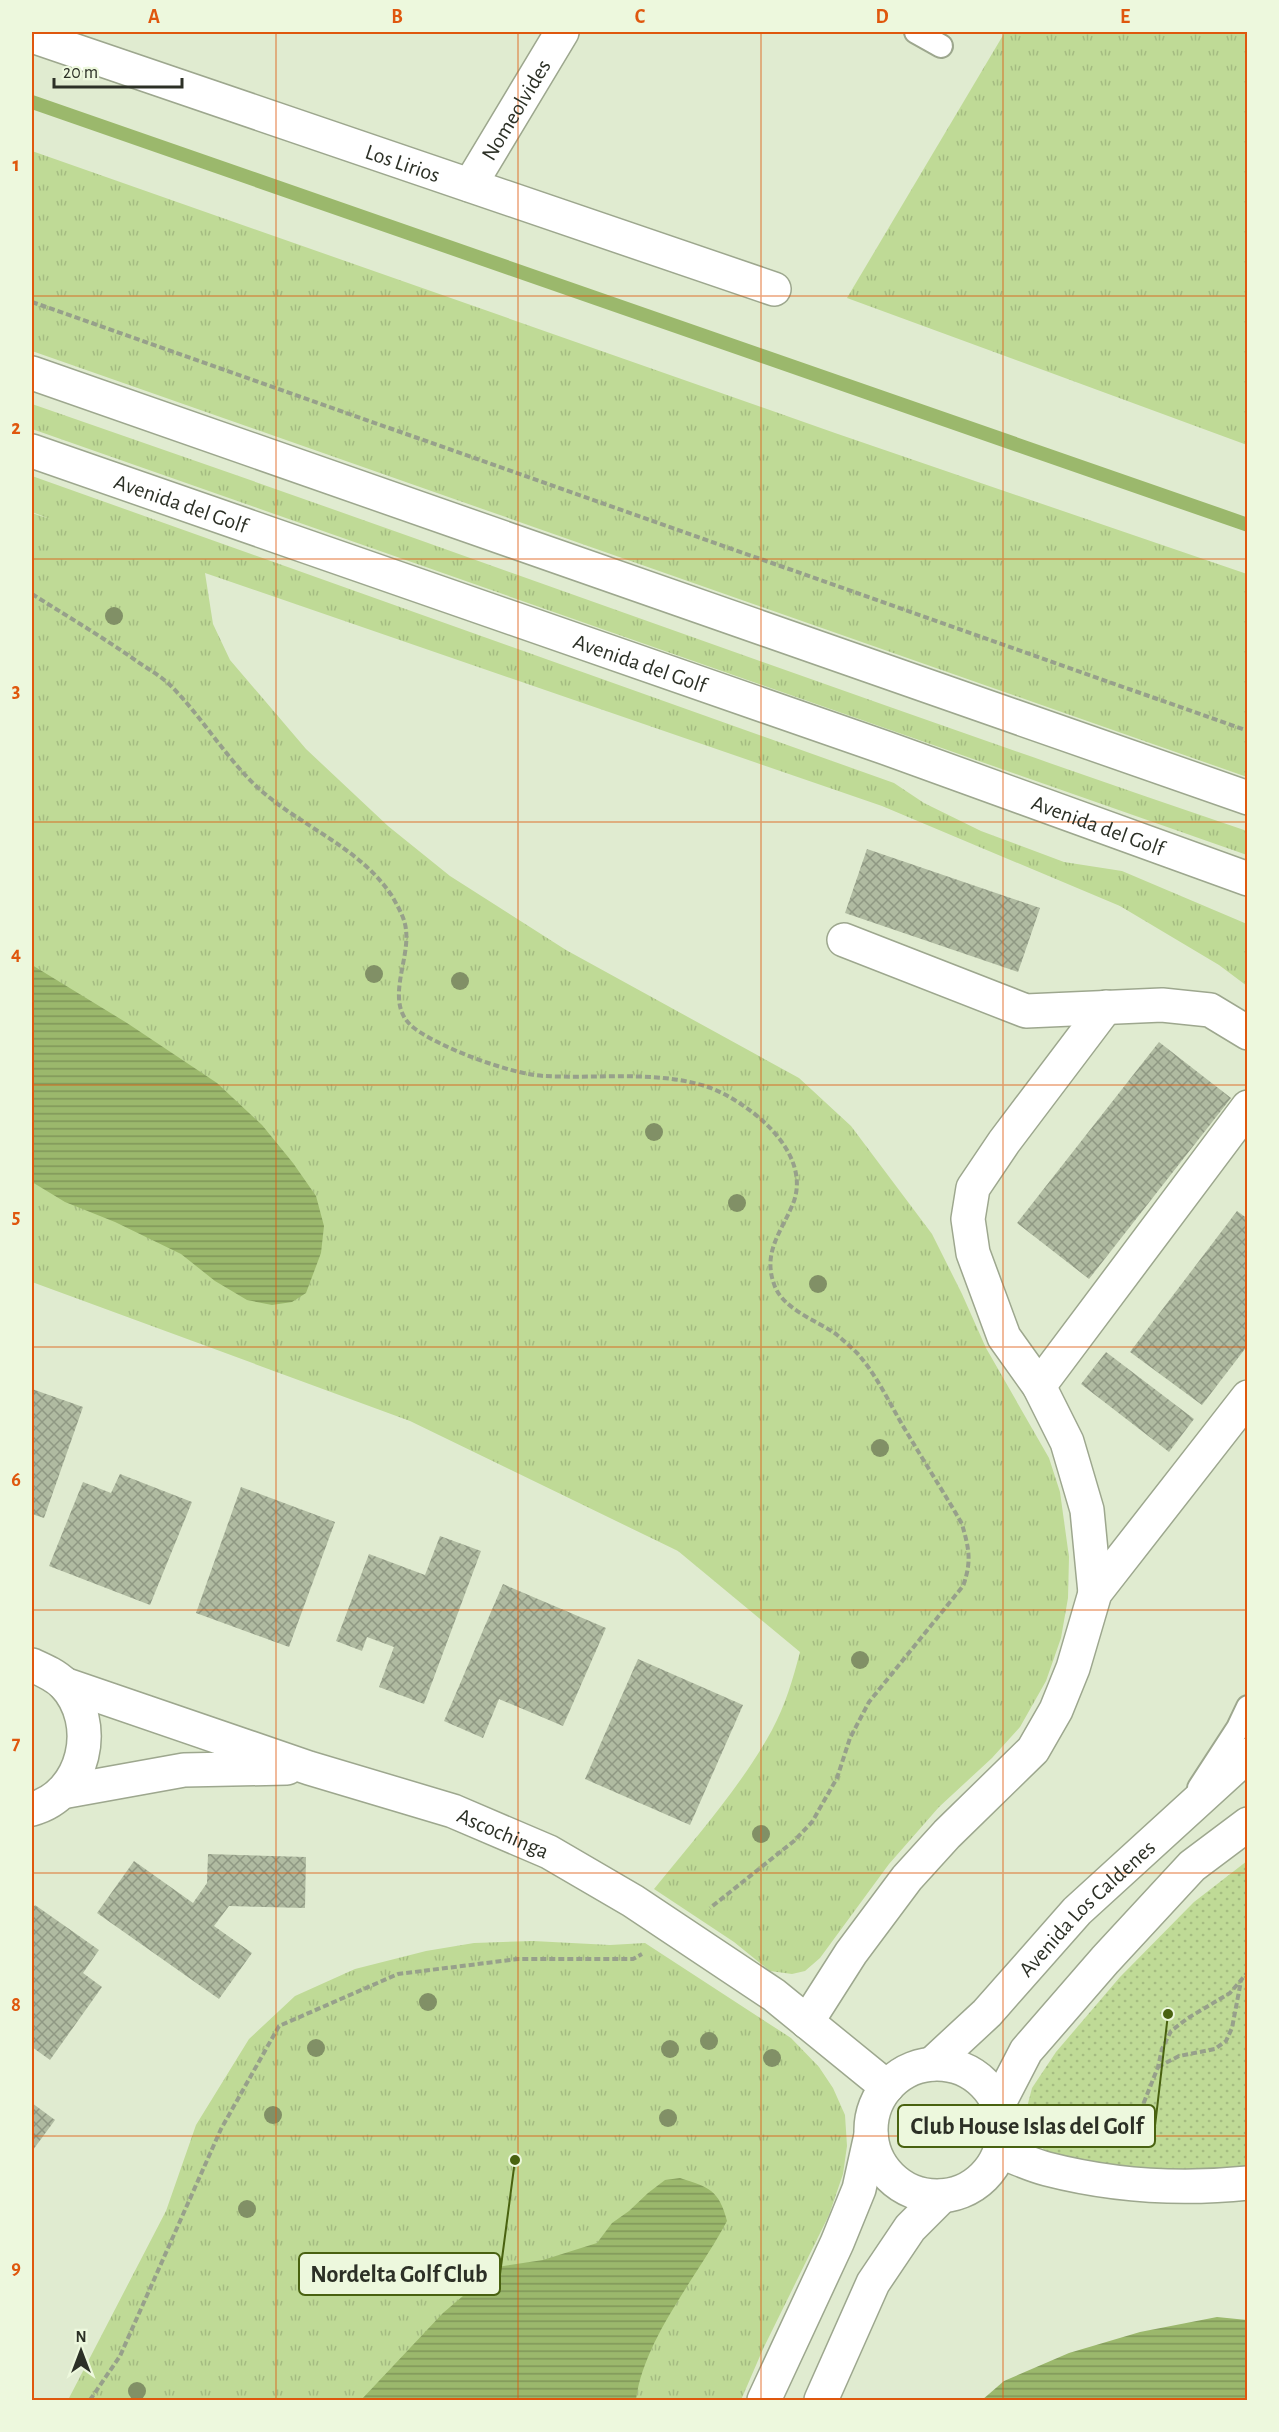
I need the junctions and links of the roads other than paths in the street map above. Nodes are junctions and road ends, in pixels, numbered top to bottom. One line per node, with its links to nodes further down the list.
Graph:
1 (561, 32): 5 (street, Nomeolvides)
2 (916, 32): 4 (lane)
3 (32, 36): 5 (street, Los Lirios)
4 (941, 46)
5 (470, 185): 6 (street, Los Lirios)
6 (774, 289)
7 (32, 373): 9 (street)
8 (32, 450): 10 (street, Avenida del Golf)
9 (1248, 798)
10 (1248, 879)
11 (844, 940): 12 (street)
12 (1106, 1007): 13 (street); 15 (street)
13 (1248, 1033)
14 (1248, 1107): 15 (street)
15 (1039, 1386): 17 (street)
16 (1248, 1397): 17 (street)
17 (1095, 1593): 27 (street)
18 (32, 1665): 19 (street)
19 (64, 1684): 22 (street, Ascochinga); 23 (street)
20 (1248, 1707): 25 (lane)
21 (1248, 1755): 25 (street, Avenida Los Caldenes)
22 (309, 1768): 23 (street); 27 (street, Ascochinga)
23 (62, 1792): 24 (street)
24 (32, 1809)
25 (1183, 1812): 28 (street, Avenida Los Caldenes)
26 (1248, 1824): 30 (street, Avenida Los Caldenes)
27 (807, 2022): 29 (street, Ascochinga)
28 (932, 2064): 29 (street); 30 (street)
29 (887, 2087): 31 (street)
30 (998, 2105): 32 (street)
31 (871, 2135): 34 (street); 35 (street)
32 (1000, 2152): 33 (street); 34 (street)
33 (1248, 2183)
34 (942, 2196): 36 (street)
35 (764, 2400)
36 (821, 2400)

